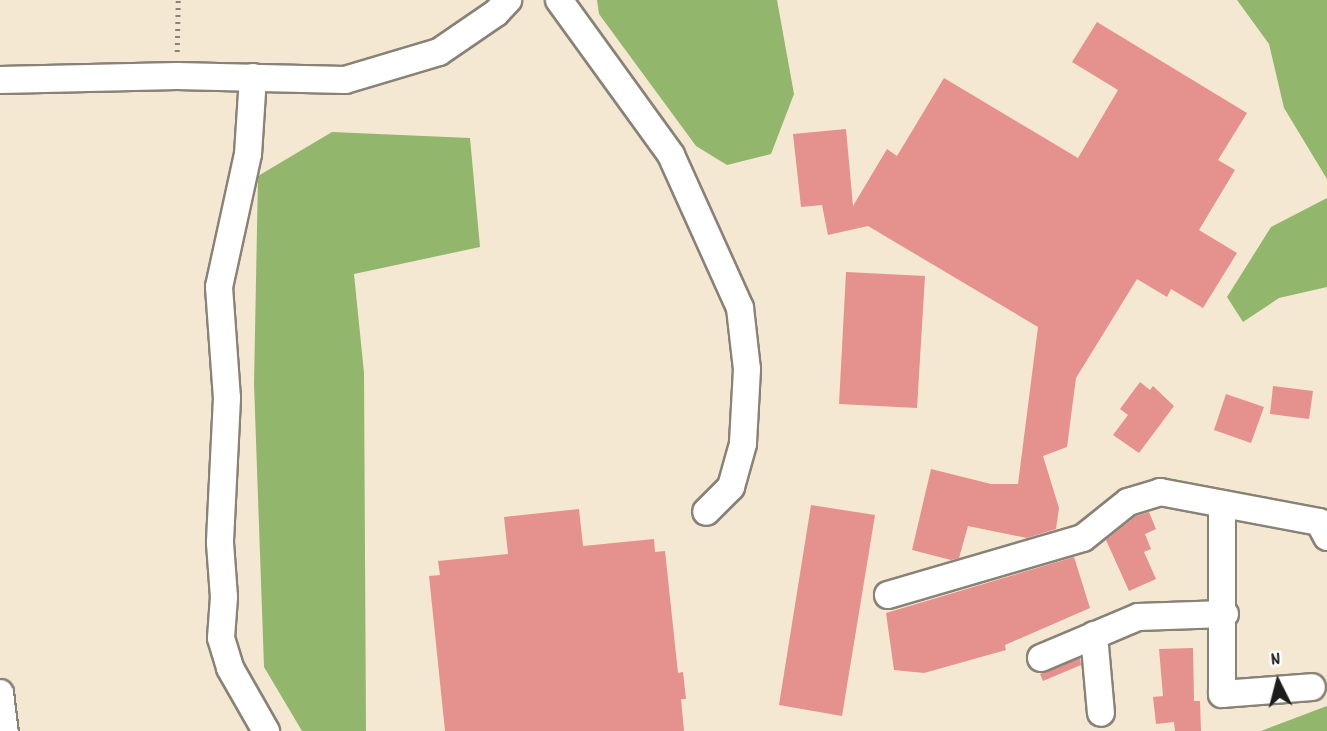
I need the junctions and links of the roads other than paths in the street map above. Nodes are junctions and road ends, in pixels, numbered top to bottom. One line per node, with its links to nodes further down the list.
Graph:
1 (508, 0): 3 (street)
2 (559, 0): 6 (street)
3 (253, 77): 4 (street); 16 (street)
4 (0, 80)
5 (1222, 504): 7 (street); 8 (street); 9 (street)
6 (706, 512)
7 (1327, 537)
8 (888, 595)
9 (1224, 614): 10 (street); 12 (street)
10 (1094, 635): 11 (street); 14 (street)
11 (1041, 658)
12 (1312, 687)
13 (0, 693): 15 (street)
14 (1101, 713)
15 (5, 731)
16 (266, 731)

